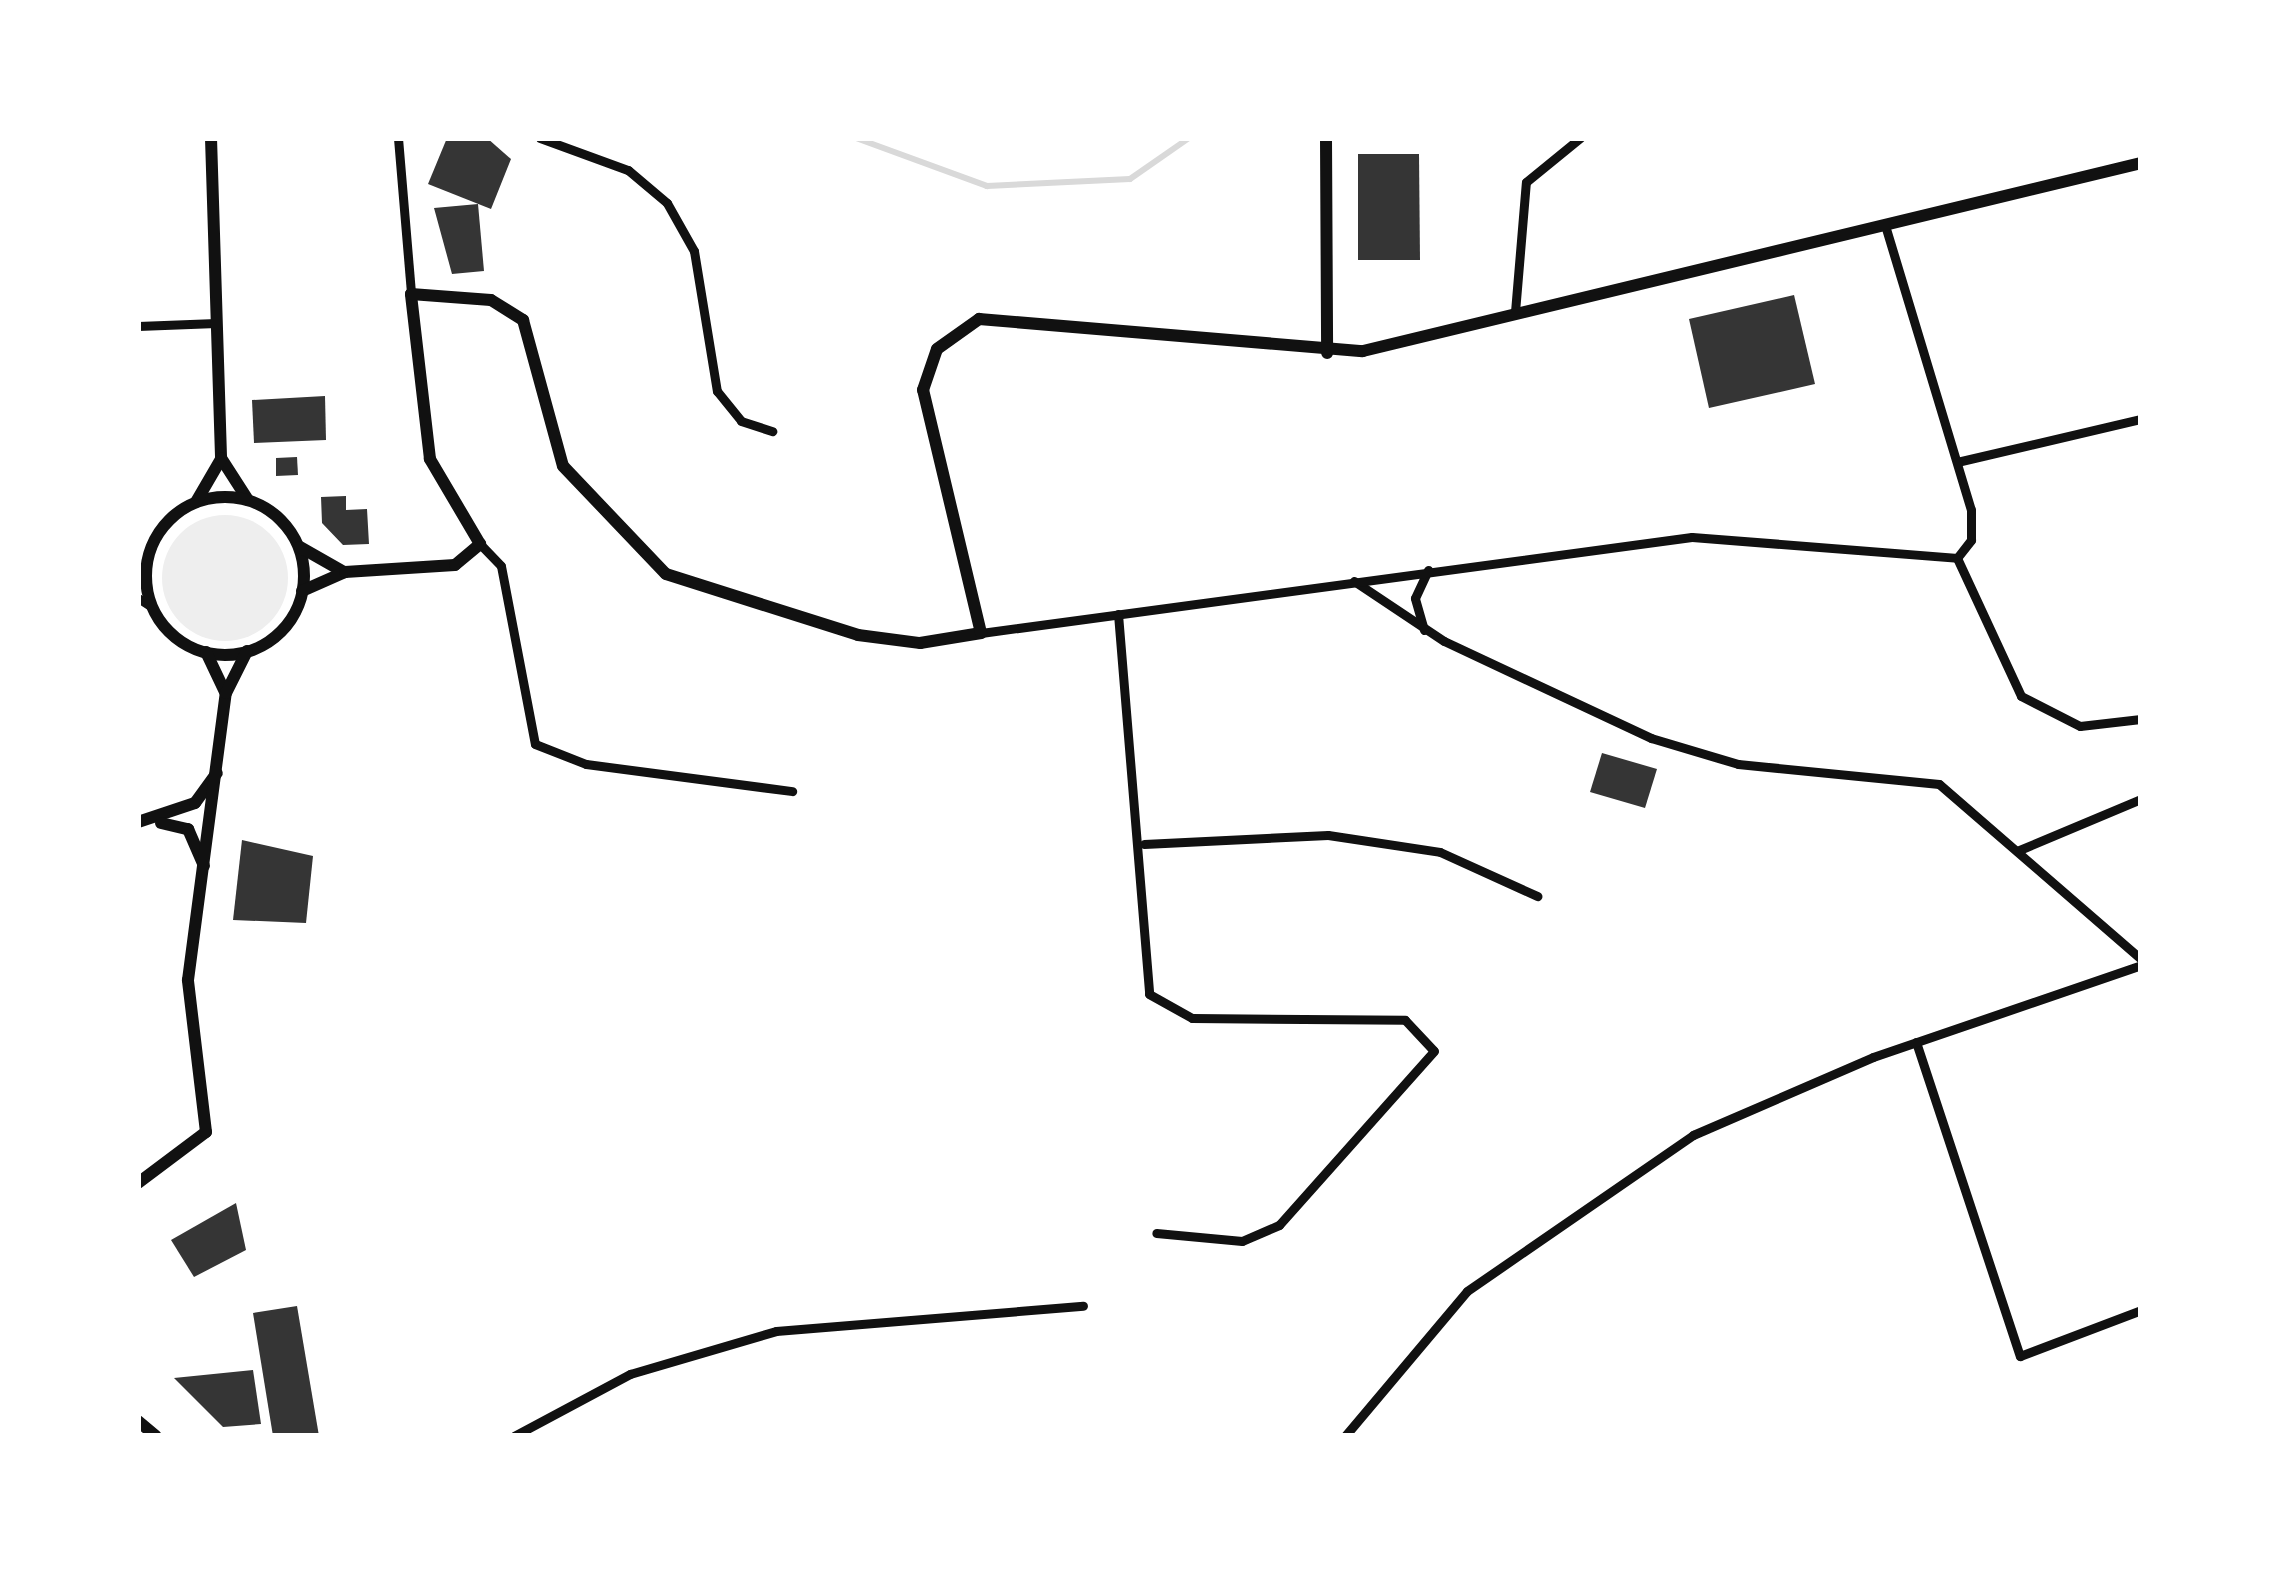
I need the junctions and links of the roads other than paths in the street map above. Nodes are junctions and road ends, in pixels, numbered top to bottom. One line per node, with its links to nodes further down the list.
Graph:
1 (211, 138): 10 (street)
2 (398, 138): 8 (street)
3 (540, 138): 14 (street)
4 (1580, 138): 9 (street)
5 (1326, 139): 12 (street)
6 (2141, 163): 7 (street)
7 (1885, 226): 9 (street); 16 (street)
8 (411, 294): 19 (street); 31 (street)
9 (1515, 312): 12 (street)
10 (216, 323): 11 (street); 15 (street)
11 (138, 326)
12 (1327, 352): 31 (street)
13 (2141, 419): 16 (street)
14 (772, 430)
15 (221, 458): 17 (street); 18 (street)
16 (1958, 462): 21 (street)
17 (249, 501): 18 (street); 20 (street)
18 (196, 502): 24 (street)
19 (480, 544): 23 (street); 37 (street)
20 (298, 545): 23 (street); 26 (street)
21 (1957, 558): 22 (street); 35 (street)
22 (1428, 570): 25 (street); 30 (street)
23 (345, 572): 26 (street)
24 (142, 573): 28 (street)
25 (1354, 581): 29 (street); 30 (street)
26 (302, 591): 32 (street)
27 (138, 598): 28 (street)
28 (152, 607): 33 (street)
29 (1118, 614): 31 (street); 40 (street)
30 (1424, 630): 41 (street)
31 (981, 633)
32 (247, 651): 33 (street); 34 (street)
33 (206, 652): 34 (street)
34 (226, 693): 36 (street)
35 (2141, 718)
36 (218, 772): 39 (street); 42 (street)
37 (792, 790)
38 (2141, 799): 41 (street)
39 (145, 822): 42 (street)
40 (1144, 844): 43 (street); 47 (street)
41 (2017, 851): 44 (street)
42 (206, 873): 46 (street)
43 (1538, 896)
44 (2141, 962): 45 (street)
45 (1916, 1042): 49 (street); 53 (street)
46 (138, 1183)
47 (1156, 1233)
48 (1083, 1306): 52 (street)
49 (2141, 1310)
50 (138, 1422): 51 (street)
51 (156, 1436)
52 (514, 1436)
53 (1346, 1436)

